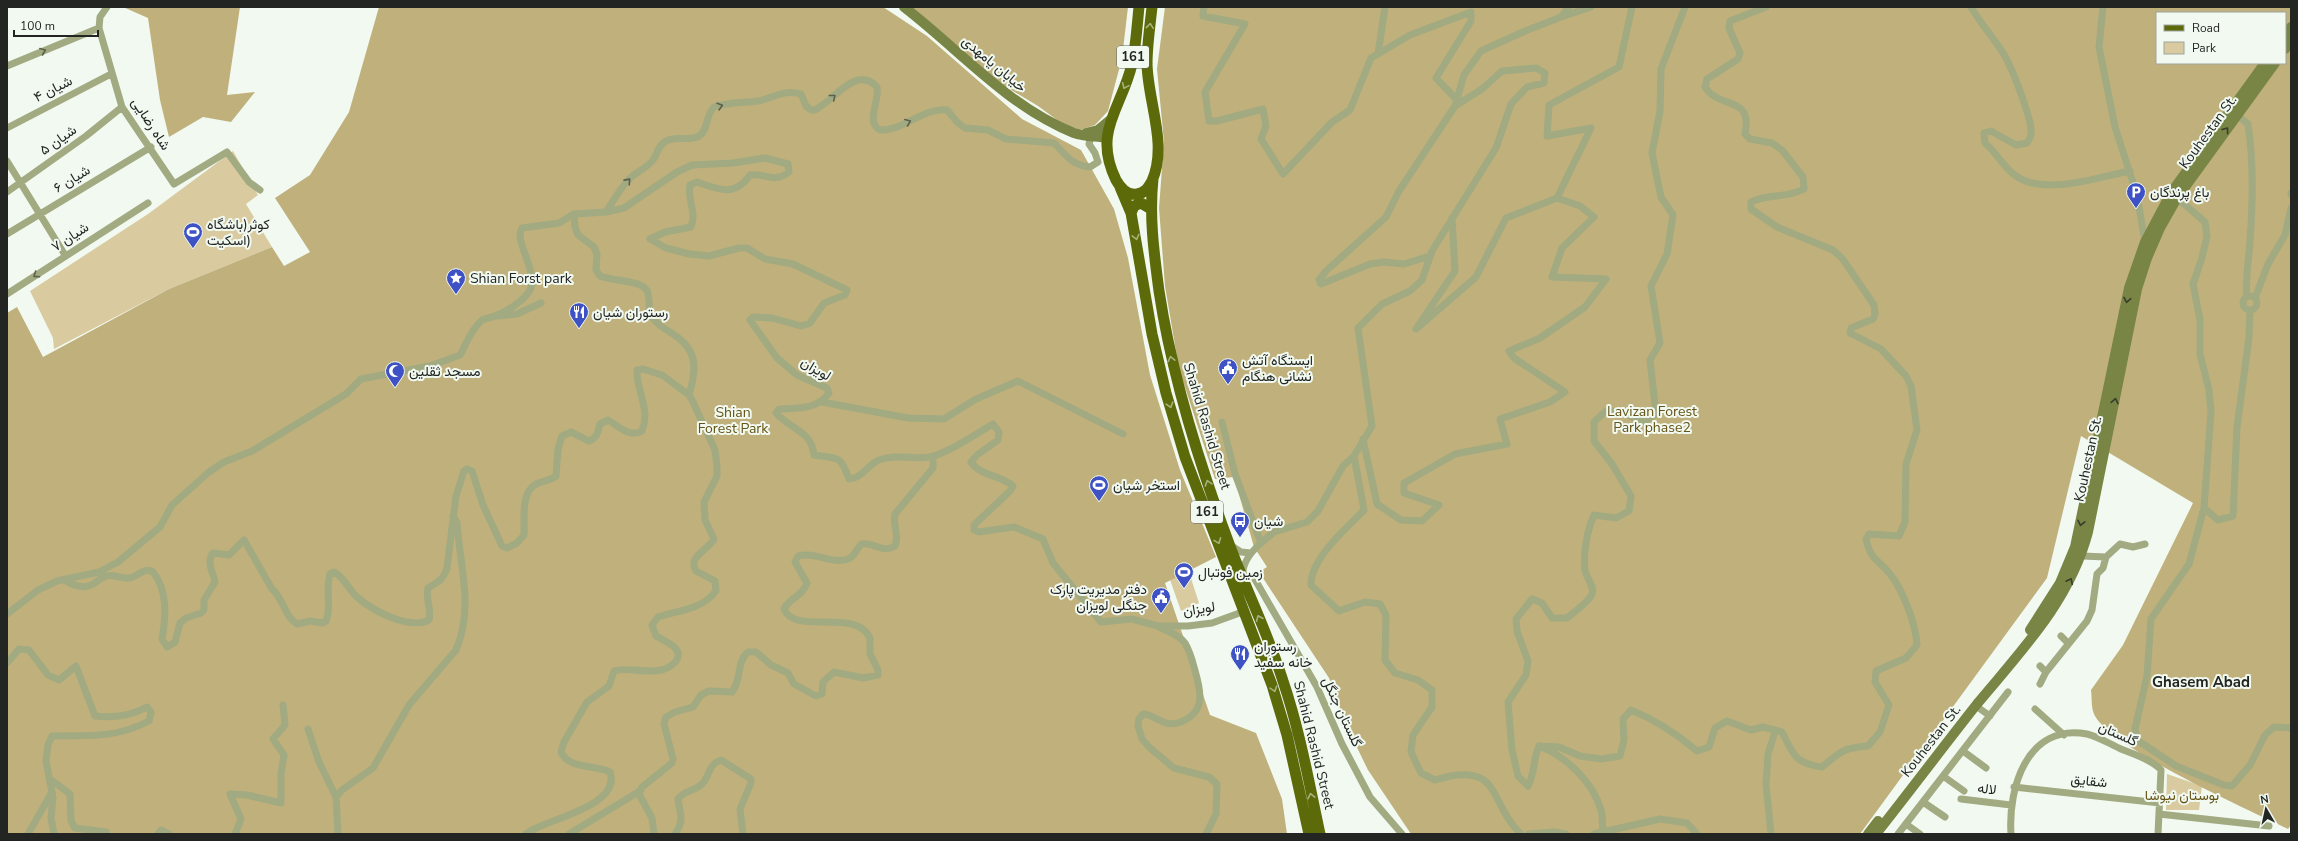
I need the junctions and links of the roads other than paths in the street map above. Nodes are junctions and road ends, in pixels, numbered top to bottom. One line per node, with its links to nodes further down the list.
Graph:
1 (107, 7): 15 (street)
2 (904, 7): 26 (main road, خیابان یامهدی)
3 (1139, 7): 24 (main road, Shahid Rashid Street / 161, one-way to 24)
4 (1152, 7): 32 (main road, Shahid Rashid Street / 161, one-way to 4)
5 (1204, 7): 16 (street)
6 (1385, 7): 16 (street)
7 (1569, 7): 14 (street)
8 (1591, 7): 14 (street)
9 (1632, 7): 37 (street)
10 (1685, 7): 95 (street)
11 (1766, 7): 93 (street)
12 (1972, 7): 31 (street)
13 (2103, 7): 31 (street)
14 (1561, 17): 21 (street)
15 (99, 28): 19 (street, one-way to 15); 20 (street, شاه رضایی)
16 (1378, 54): 21 (street)
17 (2264, 64): 48 (main road, Kouhestan St.)
18 (2274, 64): 23 (main road, Kouhestan St.)
19 (7, 66)
20 (111, 74): 22 (street, شاه رضایی); 25 (street, شیان ۴)
21 (1456, 103): 46 (street); 50 (street)
22 (122, 107): 29 (street, شاه رضایی); 33 (street, شیان ۵)
23 (2237, 115): 52 (street); 59 (main road, Kouhestan St., one-way to 23)
24 (1110, 120): 26 (main road); 28 (main road, Shahid Rashid Street)
25 (7, 128)
26 (1074, 133): 27 (main road, خیابان یامهدی)
27 (1091, 137): 28 (main road, خیابان یامهدی); 42 (street, one-way to 27)
28 (1107, 138): 34 (main road, Shahid Rashid Street)
29 (151, 147): 35 (street, شاه رضایی); 44 (street, شیان ۶)
30 (7, 161): 33 (street)
31 (2130, 171): 48 (street)
32 (1153, 179): 34 (main road); 41 (main road, Shahid Rashid Street / 161)
33 (20, 182): 36 (street, شیان ۵); 44 (street)
34 (1120, 187): 43 (main road, Shahid Rashid Street / 161)
35 (260, 190)
36 (7, 192)
37 (1557, 198): 46 (street); 62 (street)
38 (148, 203): 49 (street, شیان ۷)
39 (2184, 203): 65 (street)
40 (2291, 208): 53 (street)
41 (1151, 209): 43 (main road); 69 (main road, Shahid Rashid Street / 161, one-way to 41)
42 (606, 212): 45 (street); 58 (street, لویزان)
43 (1131, 212): 77 (main road, Shahid Rashid Street / 161, one-way to 77)
44 (39, 214): 47 (street, شیان ۶); 49 (street)
45 (574, 214): 56 (street); 57 (street)
46 (1452, 218): 50 (street)
47 (7, 234)
48 (2145, 242): 59 (main road, Kouhestan St., one-way to 59)
49 (65, 255): 51 (street, شیان ۷, one-way to 51)
50 (1430, 256): 62 (street)
51 (7, 294)
52 (2247, 296): 53 (street); 55 (street)
53 (2255, 298): 55 (street)
54 (541, 303): 56 (street)
55 (2250, 310): 65 (street)
56 (493, 317): 73 (street)
57 (689, 395): 66 (street); 121 (street)
58 (822, 402): 61 (street); 63 (street, لویزان)
59 (2108, 415): 71 (main road, Kouhestan St.); 136 (main road, Kouhestan St., one-way to 136)
60 (1222, 422): 67 (street)
61 (1123, 434)
62 (1363, 439): 64 (street)
63 (933, 456): 79 (street, لویزان); 101 (street)
64 (1354, 456): 67 (street); 130 (street)
65 (2204, 508): 91 (street)
66 (453, 516): 73 (street); 104 (street)
67 (1261, 544): 70 (street)
68 (2145, 544): 72 (street)
69 (1230, 545): 70 (street); 74 (main road, Shahid Rashid Street / 161)
70 (1251, 553): 74 (street)
71 (2082, 556): 72 (street); 88 (main road, Kouhestan St., one-way to 71)
72 (2106, 557): 76 (street)
73 (64, 580): 78 (street)
74 (1249, 580): 128 (main road, Shahid Rashid Street / 161, one-way to 74); 129 (street, گلستان جنگل)
75 (2084, 608): 76 (street)
76 (2092, 610): 81 (street)
77 (1245, 611): 79 (street, لویزان); 127 (main road, Shahid Rashid Street / 161, one-way to 127)
78 (7, 614)
79 (1156, 625): 126 (street)
80 (2061, 636): 81 (street)
81 (2068, 643): 84 (street)
82 (7, 663): 99 (street)
83 (2040, 666): 84 (street)
84 (2046, 672): 85 (street)
85 (2040, 684)
86 (2008, 692): 90 (street)
87 (283, 705): 119 (street)
88 (1976, 706): 90 (street); 137 (main road, Kouhestan St.)
89 (2035, 709): 94 (street)
90 (1990, 716): 96 (street)
91 (2291, 728)
92 (308, 729): 104 (street)
93 (1775, 732): 95 (street); 135 (street)
94 (2064, 735): 100 (street, گلستان); 107 (street, گلستان)
95 (1539, 746): 113 (street)
96 (1963, 751): 97 (street); 98 (street)
97 (1986, 768)
98 (1943, 776): 102 (street); 106 (street)
99 (50, 779): 103 (street); 116 (street)
100 (2014, 787): 107 (street, شقایق); 108 (street, گلستان)
101 (640, 791): 122 (street); 123 (street)
102 (1964, 791)
103 (52, 792): 114 (street); 115 (street)
104 (336, 797): 120 (street)
105 (1961, 799): 108 (street, لاله)
106 (1923, 802): 110 (street); 111 (street)
107 (2160, 803): 109 (street)
108 (2011, 805): 140 (street, گلستان)
109 (2159, 814): 112 (street); 141 (street)
110 (1945, 817)
111 (1906, 824): 138 (street); 139 (street)
112 (2269, 826)
113 (1603, 832): 133 (street); 134 (street)
114 (28, 834)
115 (54, 834)
116 (105, 834)
117 (158, 834): 118 (street)
118 (168, 834)
119 (235, 834)
120 (338, 834)
121 (526, 834)
122 (569, 834)
123 (654, 834)
124 (675, 834): 125 (street)
125 (743, 834)
126 (1206, 834)
127 (1309, 834)
128 (1320, 834)
129 (1402, 834)
130 (1521, 834)
131 (1529, 834): 132 (street)
132 (1566, 834)
133 (1594, 834)
134 (1697, 834)
135 (1771, 834)
136 (1868, 834)
137 (1876, 834)
138 (1898, 834)
139 (1920, 834)
140 (2011, 834)
141 (2158, 834)

